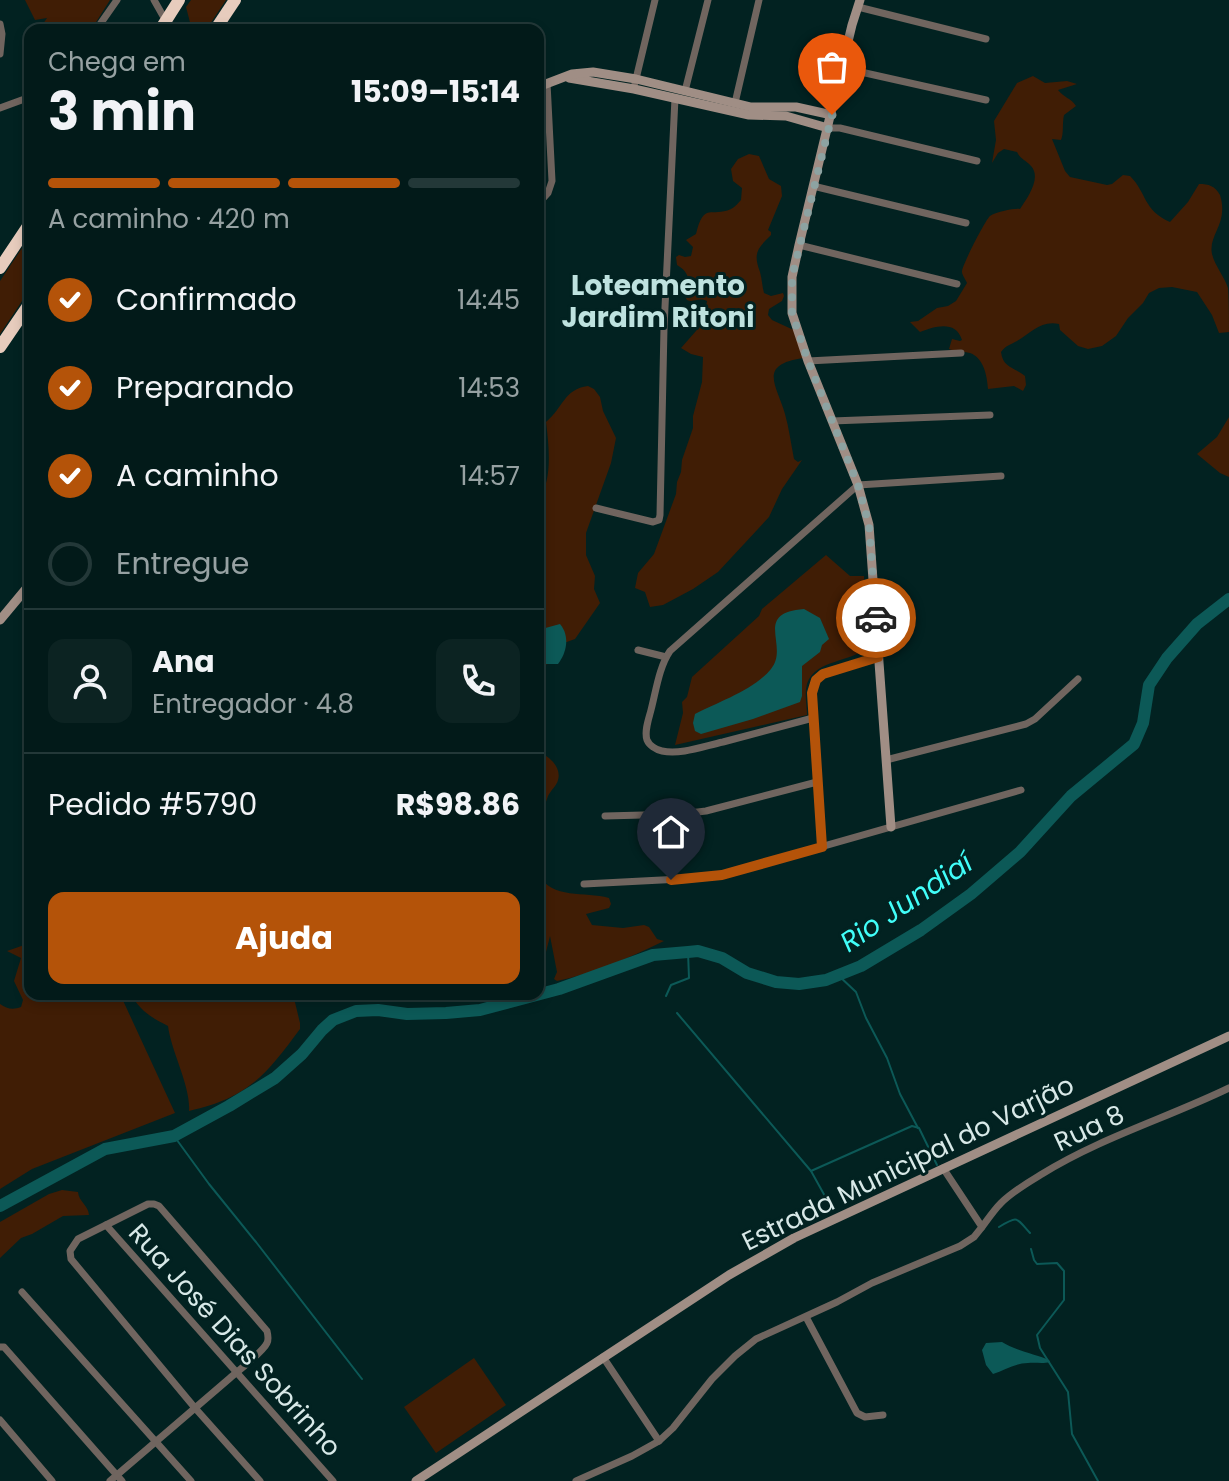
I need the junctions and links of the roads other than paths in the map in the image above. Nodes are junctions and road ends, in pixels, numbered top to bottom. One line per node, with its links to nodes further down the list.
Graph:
1 (117, 0): 10 (street)
2 (154, 0): 12 (street)
3 (179, 0): 11 (highway)
4 (235, 0): 13 (highway)
5 (655, 0): 18 (street)
6 (708, 0): 19 (street)
7 (759, 0): 23 (street)
8 (859, 4): 14 (street); 16 (street)
9 (0, 24): 15 (street)
10 (100, 24)
11 (164, 24)
12 (168, 24)
13 (219, 24)
14 (986, 39)
15 (0, 54)
16 (843, 68): 22 (street); 26 (street)
17 (544, 84): 18 (street)
18 (635, 84): 19 (street); 20 (street)
19 (685, 91): 23 (street)
20 (675, 98): 27 (street); 45 (street)
21 (24, 99): 25 (street)
22 (986, 100)
23 (735, 103): 26 (street)
24 (544, 104): 31 (street)
25 (0, 108)
26 (832, 115): 27 (street); 28 (street)
27 (828, 128): 28 (street); 30 (street)
28 (840, 128): 29 (street)
29 (977, 161)
30 (813, 186): 32 (street); 34 (street)
31 (544, 197)
32 (966, 223)
33 (24, 232): 35 (highway)
34 (799, 245): 36 (street); 40 (street)
35 (0, 268)
36 (957, 284)
37 (24, 312): 38 (highway)
38 (0, 347)
39 (961, 353): 40 (street)
40 (808, 361): 42 (street)
41 (990, 415): 42 (street)
42 (832, 421): 44 (street)
43 (1001, 476): 44 (street)
44 (858, 485): 49 (street); 50 (street)
45 (596, 508)
46 (24, 591): 47 (street)
47 (0, 620)
48 (638, 650): 49 (street)
49 (666, 657): 52 (street)
50 (878, 657): 52 (street); 53 (street)
51 (1078, 679): 53 (street)
52 (813, 718): 54 (street)
53 (886, 760): 57 (street)
54 (817, 782): 56 (street); 58 (street)
55 (1021, 790): 57 (street)
56 (605, 816)
57 (891, 827): 58 (street)
58 (822, 847): 59 (street)
59 (584, 884)
60 (1229, 1036): 62 (street, Estrada Municipal do Varjão)
61 (1229, 1088): 64 (street, Rua 8)
62 (943, 1168): 64 (street); 68 (street, Estrada Municipal do Varjão)
63 (106, 1225): 69 (street, Rua José Dias Sobrinho); 69 (street); 70 (street)
64 (982, 1227): 66 (street, Rua 8)
65 (22, 1292): 74 (street)
66 (806, 1317): 71 (street); 73 (street, Rua 8)
67 (2, 1347): 75 (street)
68 (603, 1357): 73 (street); 80 (street, Estrada Municipal do Varjão)
69 (236, 1372): 70 (street); 79 (street, Rua José Dias Sobrinho)
70 (195, 1408): 74 (street); 78 (street)
71 (883, 1415)
72 (0, 1420): 76 (street)
73 (659, 1441): 81 (street, Rua 8)
74 (156, 1442): 75 (street); 77 (street)
75 (116, 1479)
76 (52, 1481)
77 (191, 1481)
78 (260, 1481)
79 (333, 1481)
80 (416, 1481)
81 (576, 1481)

